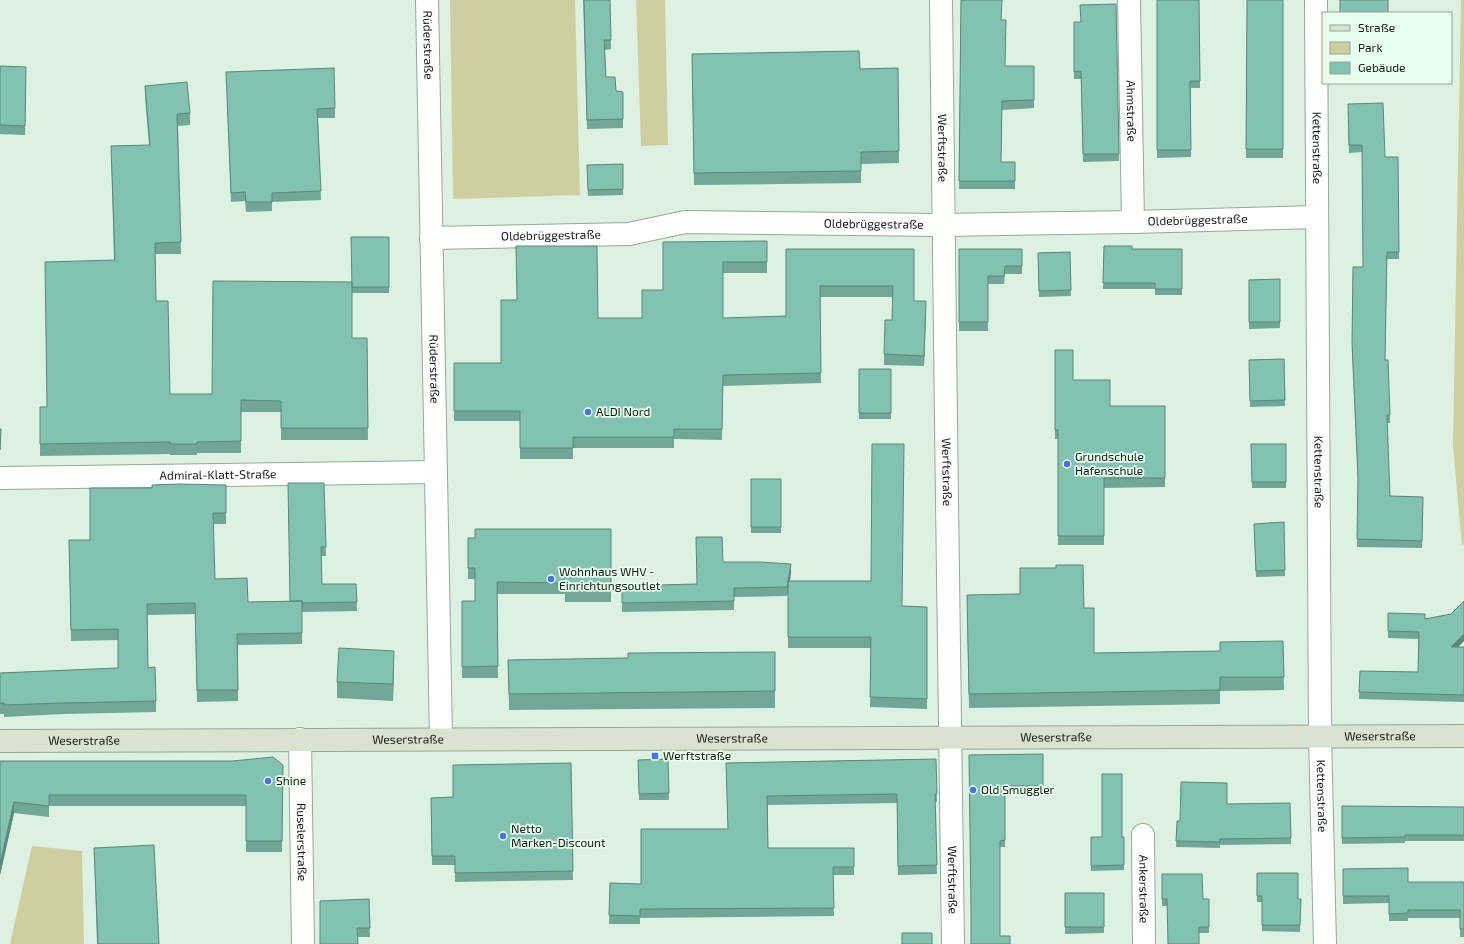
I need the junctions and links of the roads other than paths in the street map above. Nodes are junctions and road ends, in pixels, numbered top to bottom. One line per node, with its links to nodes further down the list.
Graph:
1 (427, 0): 8 (street, Rüderstraße)
2 (941, 0): 7 (street, Werftstraße)
3 (1129, 0): 6 (street, Ahmstraße)
4 (1316, 0): 5 (street, Kettenstraße)
5 (1317, 217): 6 (street, Oldebrüggestraße); 11 (street, Kettenstraße)
6 (1133, 222): 7 (street, Oldebrüggestraße)
7 (942, 225): 8 (street, Oldebrüggestraße); 13 (street, Werftstraße)
8 (432, 238): 9 (street, Rüderstraße)
9 (436, 472): 10 (street, Admiral-Klatt-Straße); 14 (street, Rüderstraße)
10 (0, 478)
11 (1320, 736): 12 (street, Weserstraße); 13 (street, Weserstraße); 21 (street, Kettenstraße)
12 (1464, 736)
13 (951, 737): 14 (street, Weserstraße); 19 (street, Werftstraße)
14 (441, 739): 15 (street, Weserstraße)
15 (300, 740): 16 (street, Weserstraße); 18 (street, Ruselerstraße)
16 (0, 741)
17 (1143, 835): 20 (street, Ankerstraße)
18 (303, 944)
19 (953, 944)
20 (1144, 944)
21 (1325, 944)

